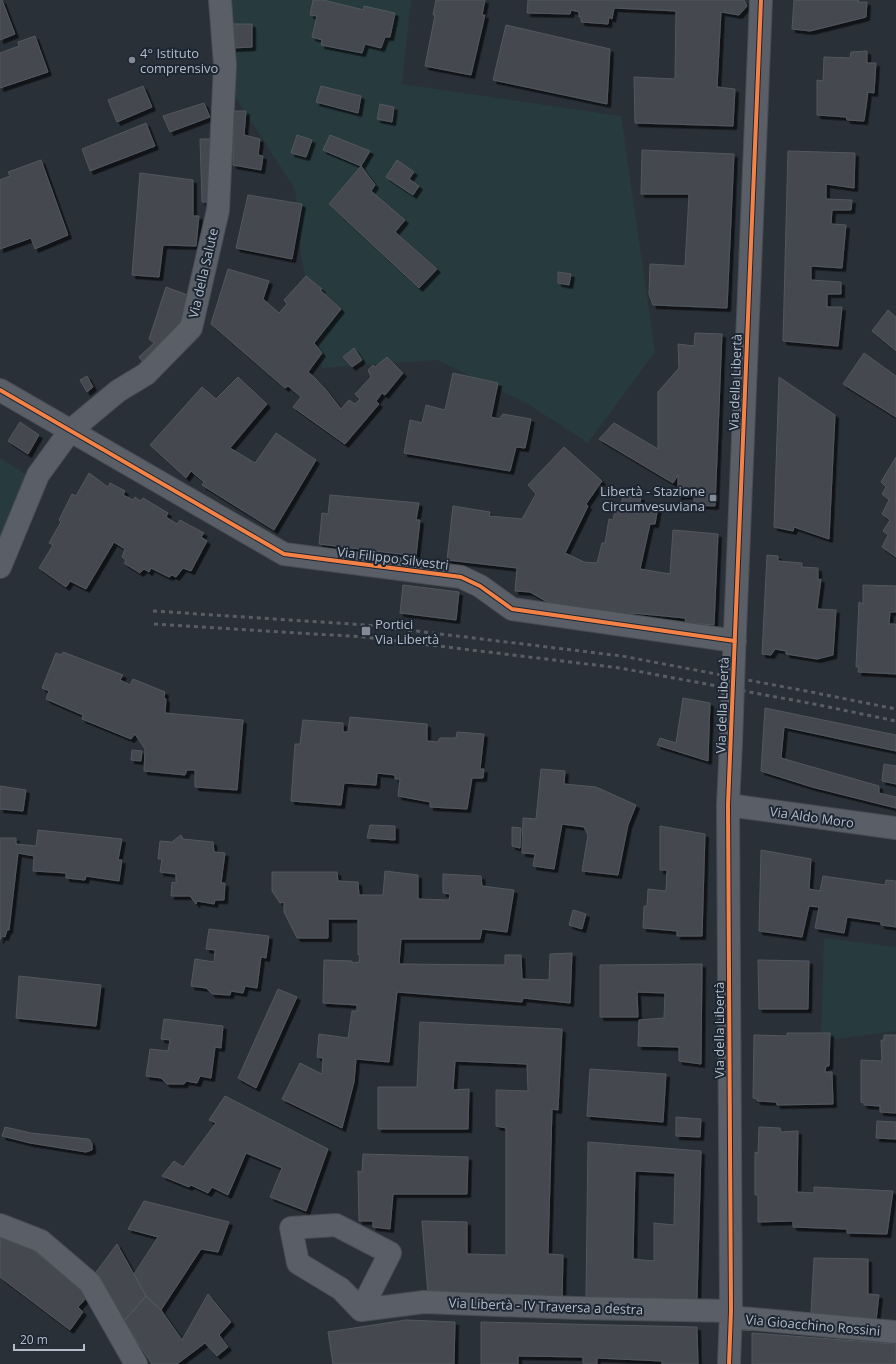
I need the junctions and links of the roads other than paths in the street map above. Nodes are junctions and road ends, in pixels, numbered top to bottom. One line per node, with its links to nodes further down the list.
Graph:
1 (220, 0): 4 (street, Via della Salute)
2 (761, 0): 6 (street, Via della Libertà)
3 (0, 390): 4 (street, Via Filippo Silvestri)
4 (70, 431): 5 (street, Via della Salute); 6 (street, Via Filippo Silvestri)
5 (0, 567)
6 (734, 648): 7 (street, Via della Libertà, bridge)
7 (728, 805): 8 (street, Via Aldo Moro); 11 (street, Via della Libertà)
8 (896, 828)
9 (0, 1225): 13 (street)
10 (361, 1310): 10 (street); 11 (street, Via Libertà - IV Traversa a destra)
11 (731, 1314): 12 (street, Via Gioacchino Rossini); 14 (street, Via della Libertà)
12 (896, 1332)
13 (136, 1364)
14 (729, 1364)

